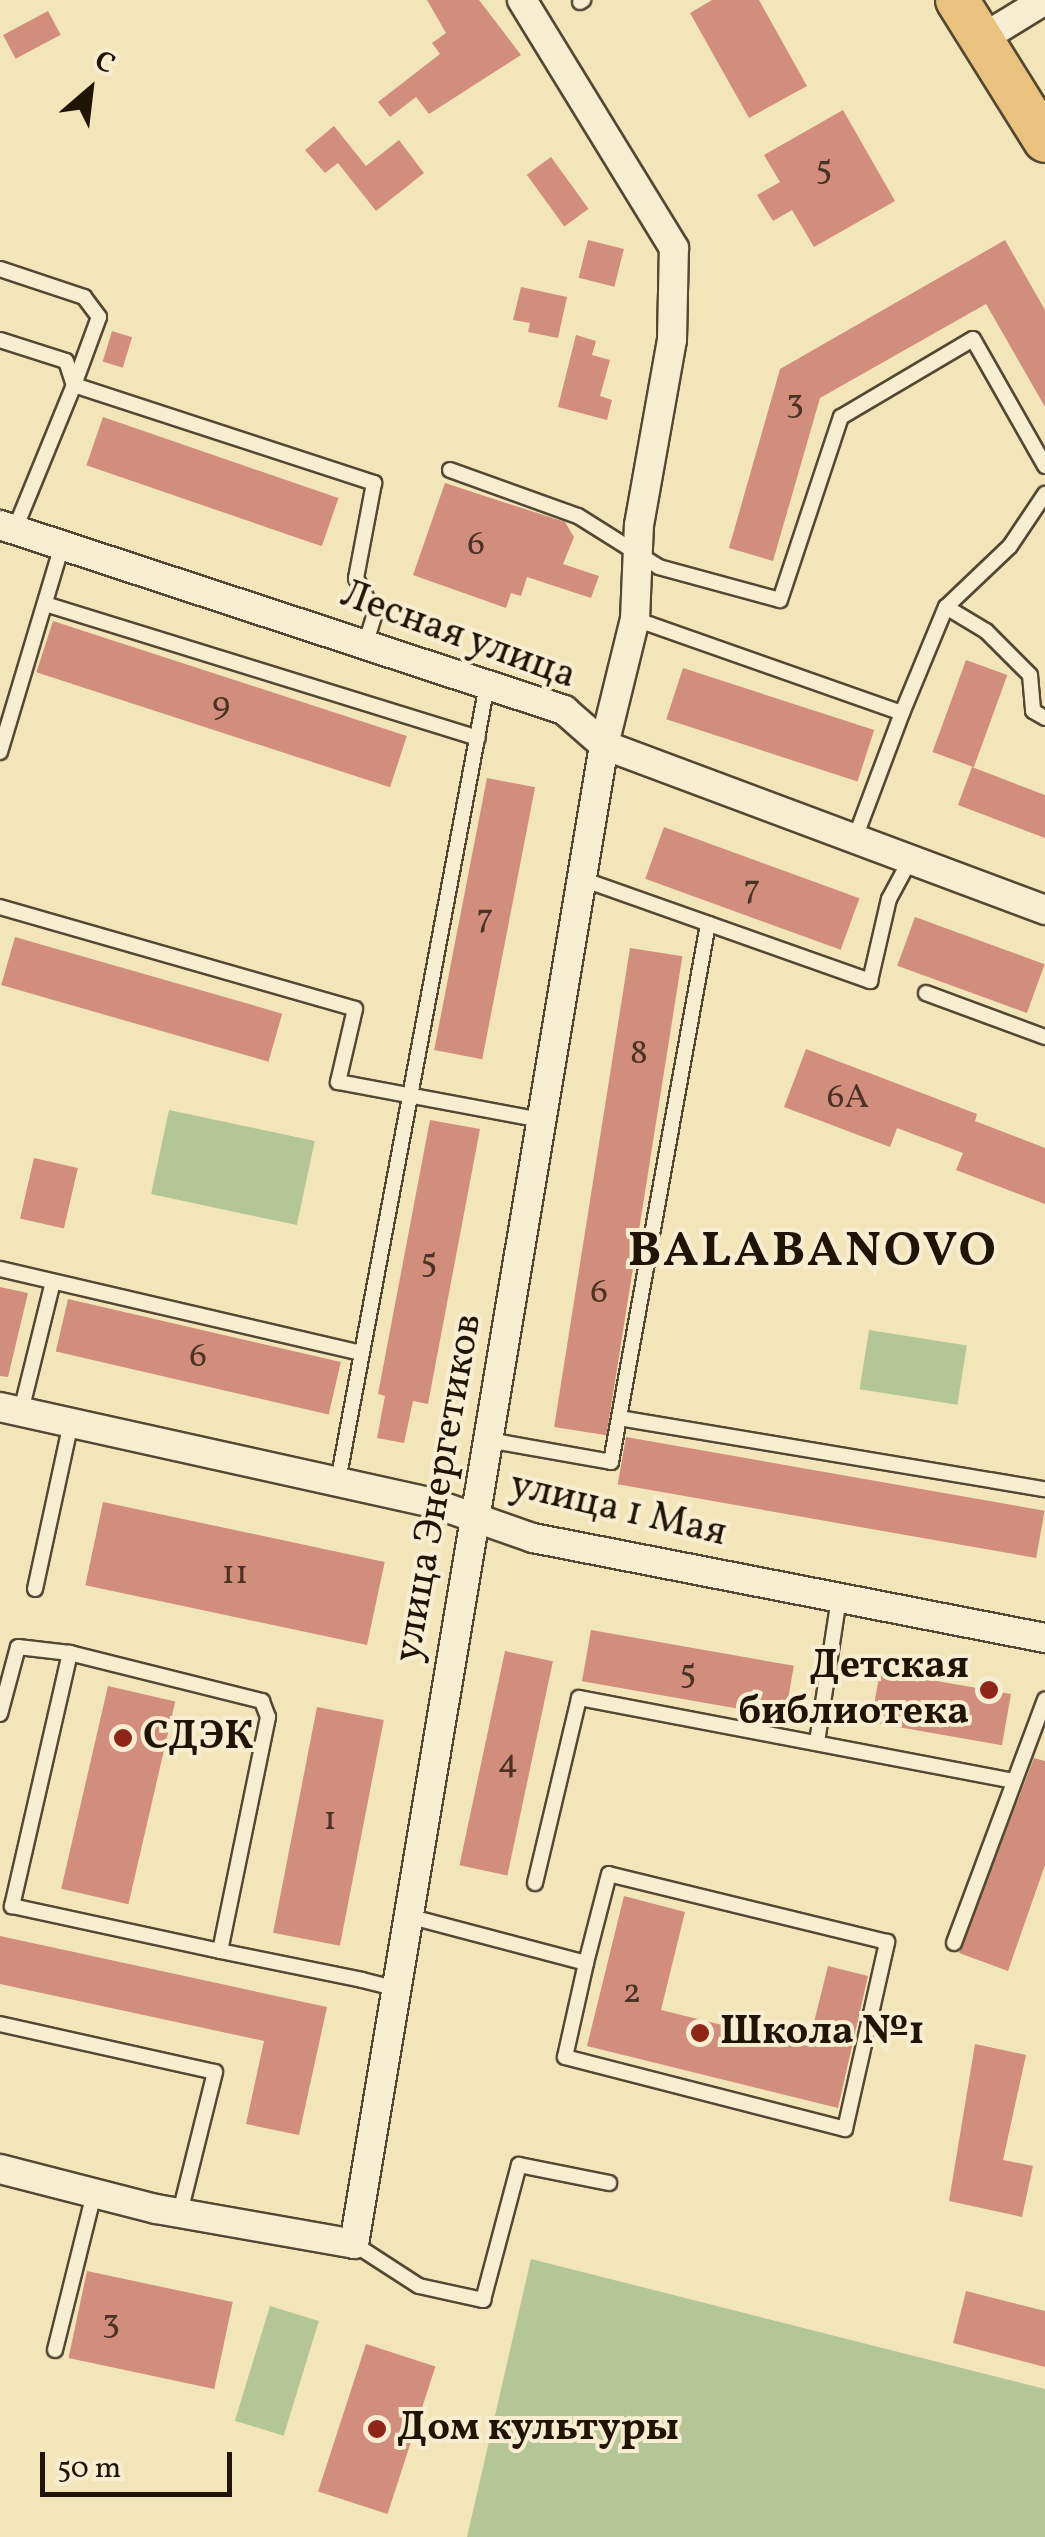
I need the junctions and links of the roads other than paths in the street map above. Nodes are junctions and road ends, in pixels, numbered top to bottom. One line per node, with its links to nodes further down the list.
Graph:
1 (522, 0): 14 (street, улица Энергетиков)
2 (957, 0): 4 (main road)
3 (1045, 0): 4 (street)
4 (983, 38): 5 (main road)
5 (1045, 140)
6 (0, 268): 8 (lane)
7 (0, 340): 8 (lane)
8 (74, 385): 12 (lane); 18 (lane)
9 (1045, 466): 14 (lane)
10 (450, 470): 14 (lane)
11 (1045, 494): 16 (lane)
12 (7, 527): 13 (street, Лесная улица)
13 (62, 545): 15 (lane); 18 (street, Лесная улица)
14 (641, 560): 17 (street, улица Энергетиков)
15 (45, 604): 22 (lane); 24 (lane)
16 (946, 607): 20 (lane); 21 (lane)
17 (635, 619): 20 (lane); 23 (street, улица Энергетиков)
18 (366, 642): 19 (street, Лесная улица)
19 (488, 685): 22 (lane); 23 (street, Лесная улица)
20 (902, 713): 25 (lane)
21 (1045, 718)
22 (478, 738): 33 (lane)
23 (604, 746): 25 (street, Лесная улица); 27 (street, улица Энергетиков)
24 (0, 752)
25 (855, 838): 26 (street, Лесная улица)
26 (910, 860): 29 (street, Лесная улица); 30 (lane)
27 (582, 878): 30 (lane); 34 (street, улица Энергетиков)
28 (0, 906): 33 (lane)
29 (1045, 910)
30 (708, 924): 39 (lane)
31 (926, 993): 32 (lane)
32 (1045, 1037)
33 (410, 1096): 34 (lane); 37 (lane)
34 (541, 1120): 41 (street, улица Энергетиков)
35 (0, 1269): 36 (lane)
36 (52, 1282): 37 (lane); 38 (lane)
37 (361, 1353): 42 (lane)
38 (11, 1409): 40 (street, улица 1 Мая)
39 (619, 1418): 41 (lane); 43 (lane)
40 (71, 1422): 42 (street, улица 1 Мая); 45 (lane)
41 (488, 1440): 44 (street, улица Энергетиков)
42 (338, 1482): 44 (street, улица 1 Мая)
43 (1045, 1489)
44 (476, 1518): 46 (street, улица 1 Мая); 55 (street, улица Энергетиков)
45 (35, 1590)
46 (839, 1598): 47 (street, улица 1 Мая); 51 (lane)
47 (1045, 1638)
48 (70, 1653): 50 (lane); 54 (lane); 57 (lane)
49 (1045, 1698): 52 (lane)
50 (0, 1714)
51 (817, 1742): 52 (lane); 53 (lane)
52 (1010, 1780): 56 (lane)
53 (535, 1883)
54 (6, 1904): 57 (lane)
55 (408, 1916): 58 (lane); 59 (street, улица Энергетиков)
56 (954, 1944)
57 (220, 1951): 59 (lane)
58 (586, 1963): 58 (lane)
59 (395, 1988): 65 (street, улица Энергетиков)
60 (0, 2024): 64 (lane)
61 (0, 2168): 63 (street)
62 (609, 2182): 65 (lane)
63 (94, 2193): 64 (street); 66 (lane)
64 (180, 2212): 65 (street)
65 (354, 2244)
66 (55, 2350)

